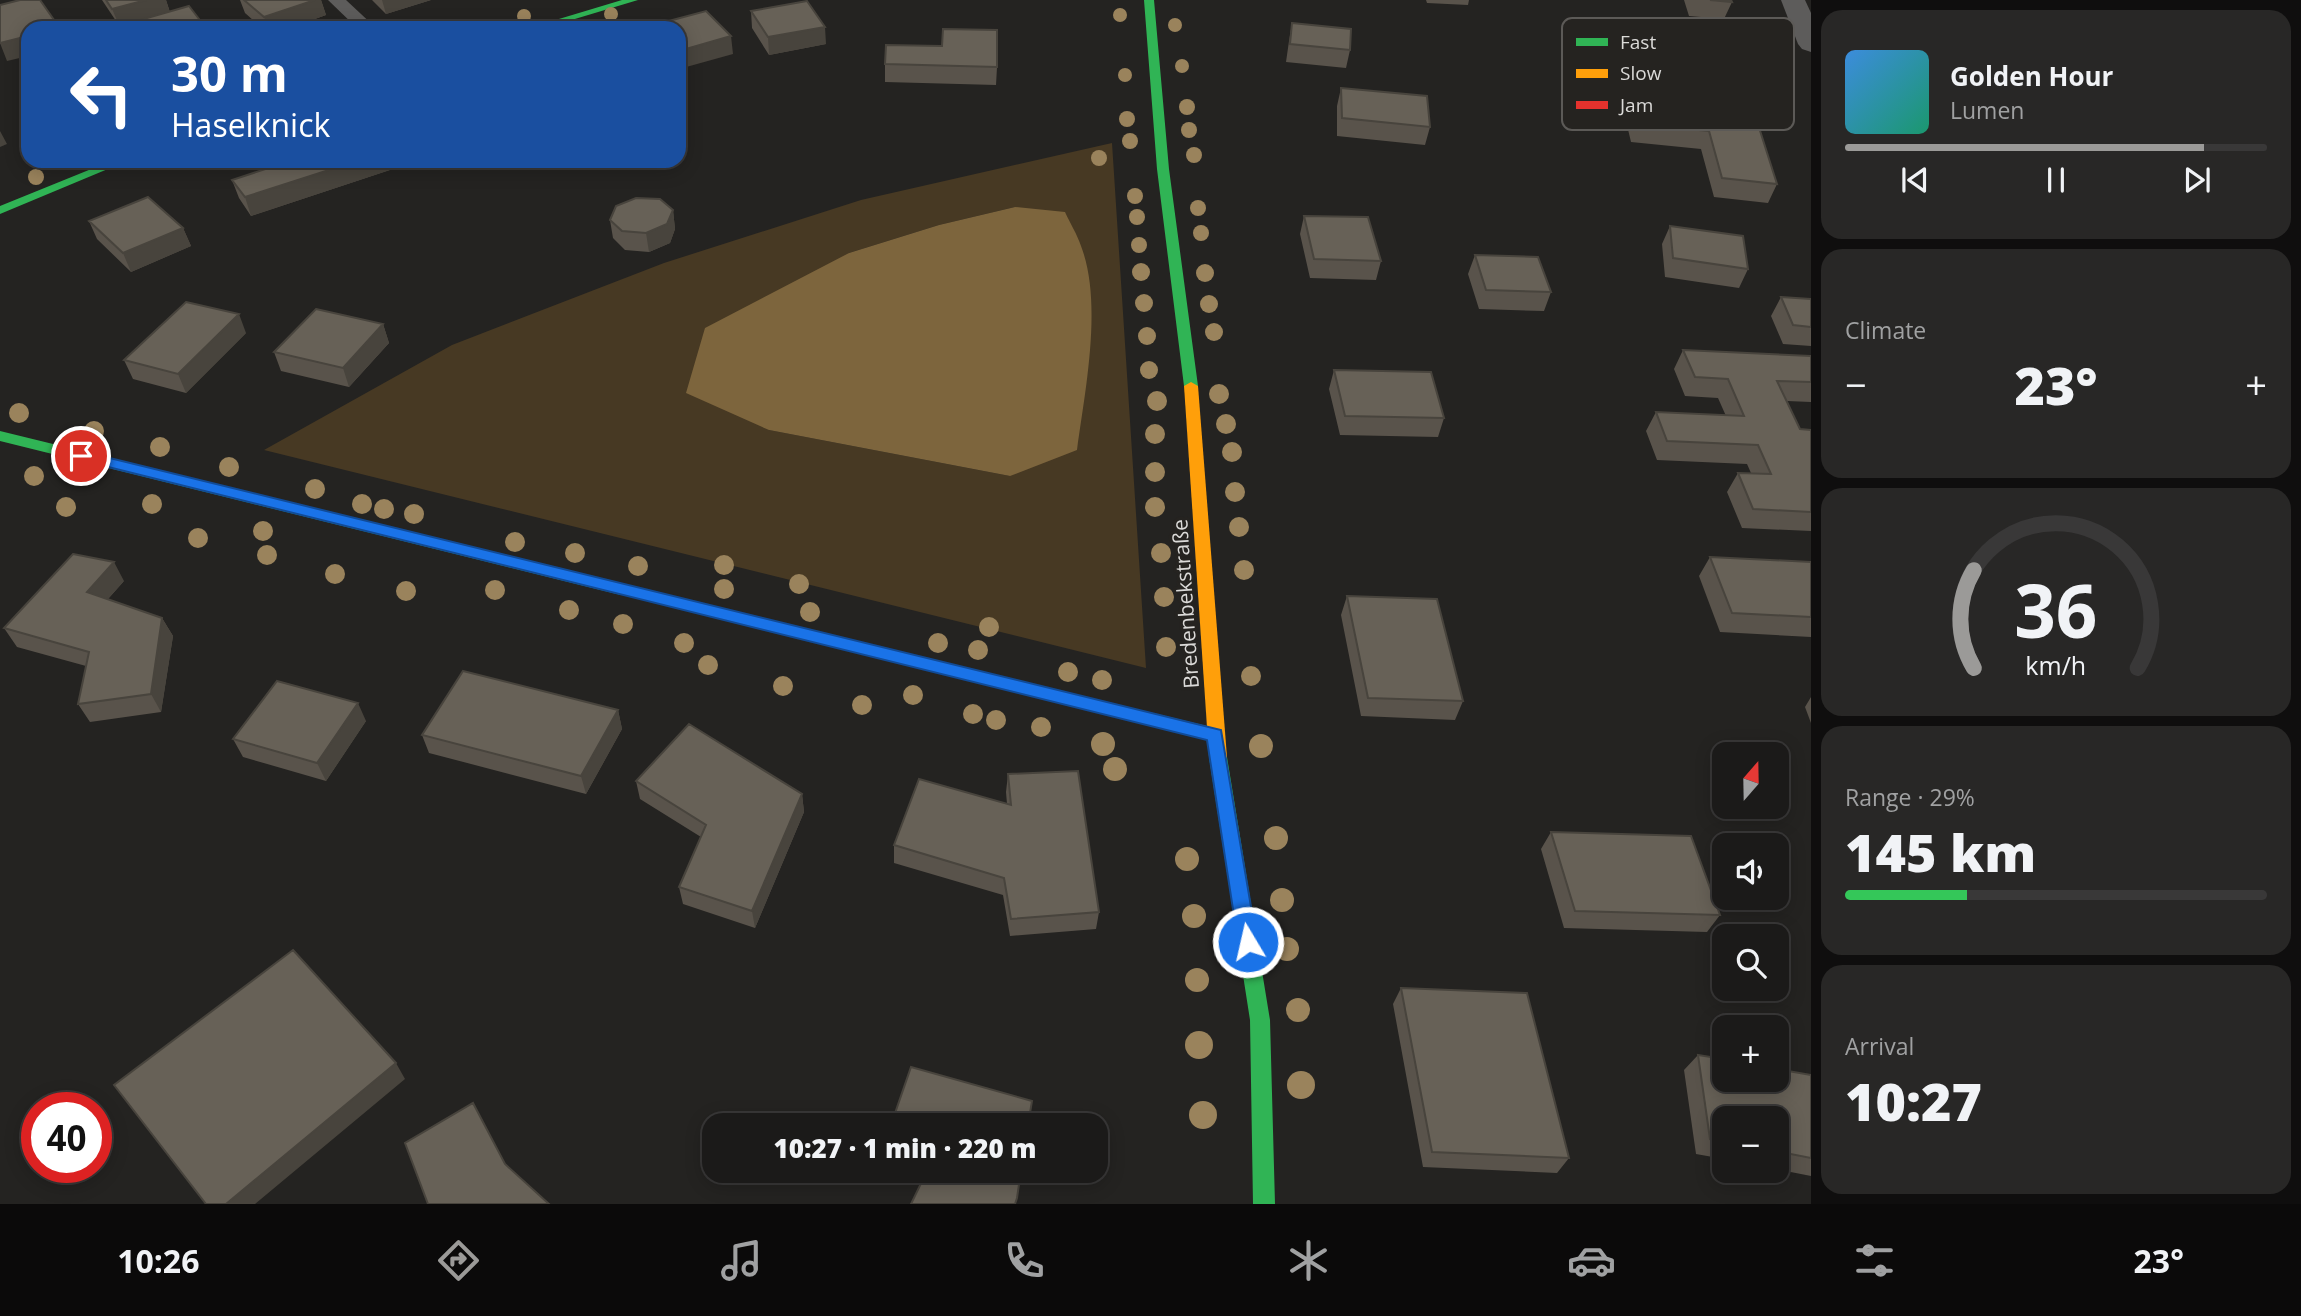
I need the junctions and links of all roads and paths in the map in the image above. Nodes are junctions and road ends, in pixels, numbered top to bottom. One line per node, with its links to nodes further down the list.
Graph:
1 (336, 0): 5 (lane)
2 (633, 0): 6 (street)
3 (1149, 0): 11 (street, Bredenbekstraße)
4 (1793, 0): 7 (street)
5 (359, 21)
6 (559, 21)
7 (1811, 44)
8 (104, 168): 9 (street)
9 (0, 210)
10 (0, 436): 11 (street)
11 (1215, 735): 12 (street, Bredenbekstraße)
12 (1264, 1204)

